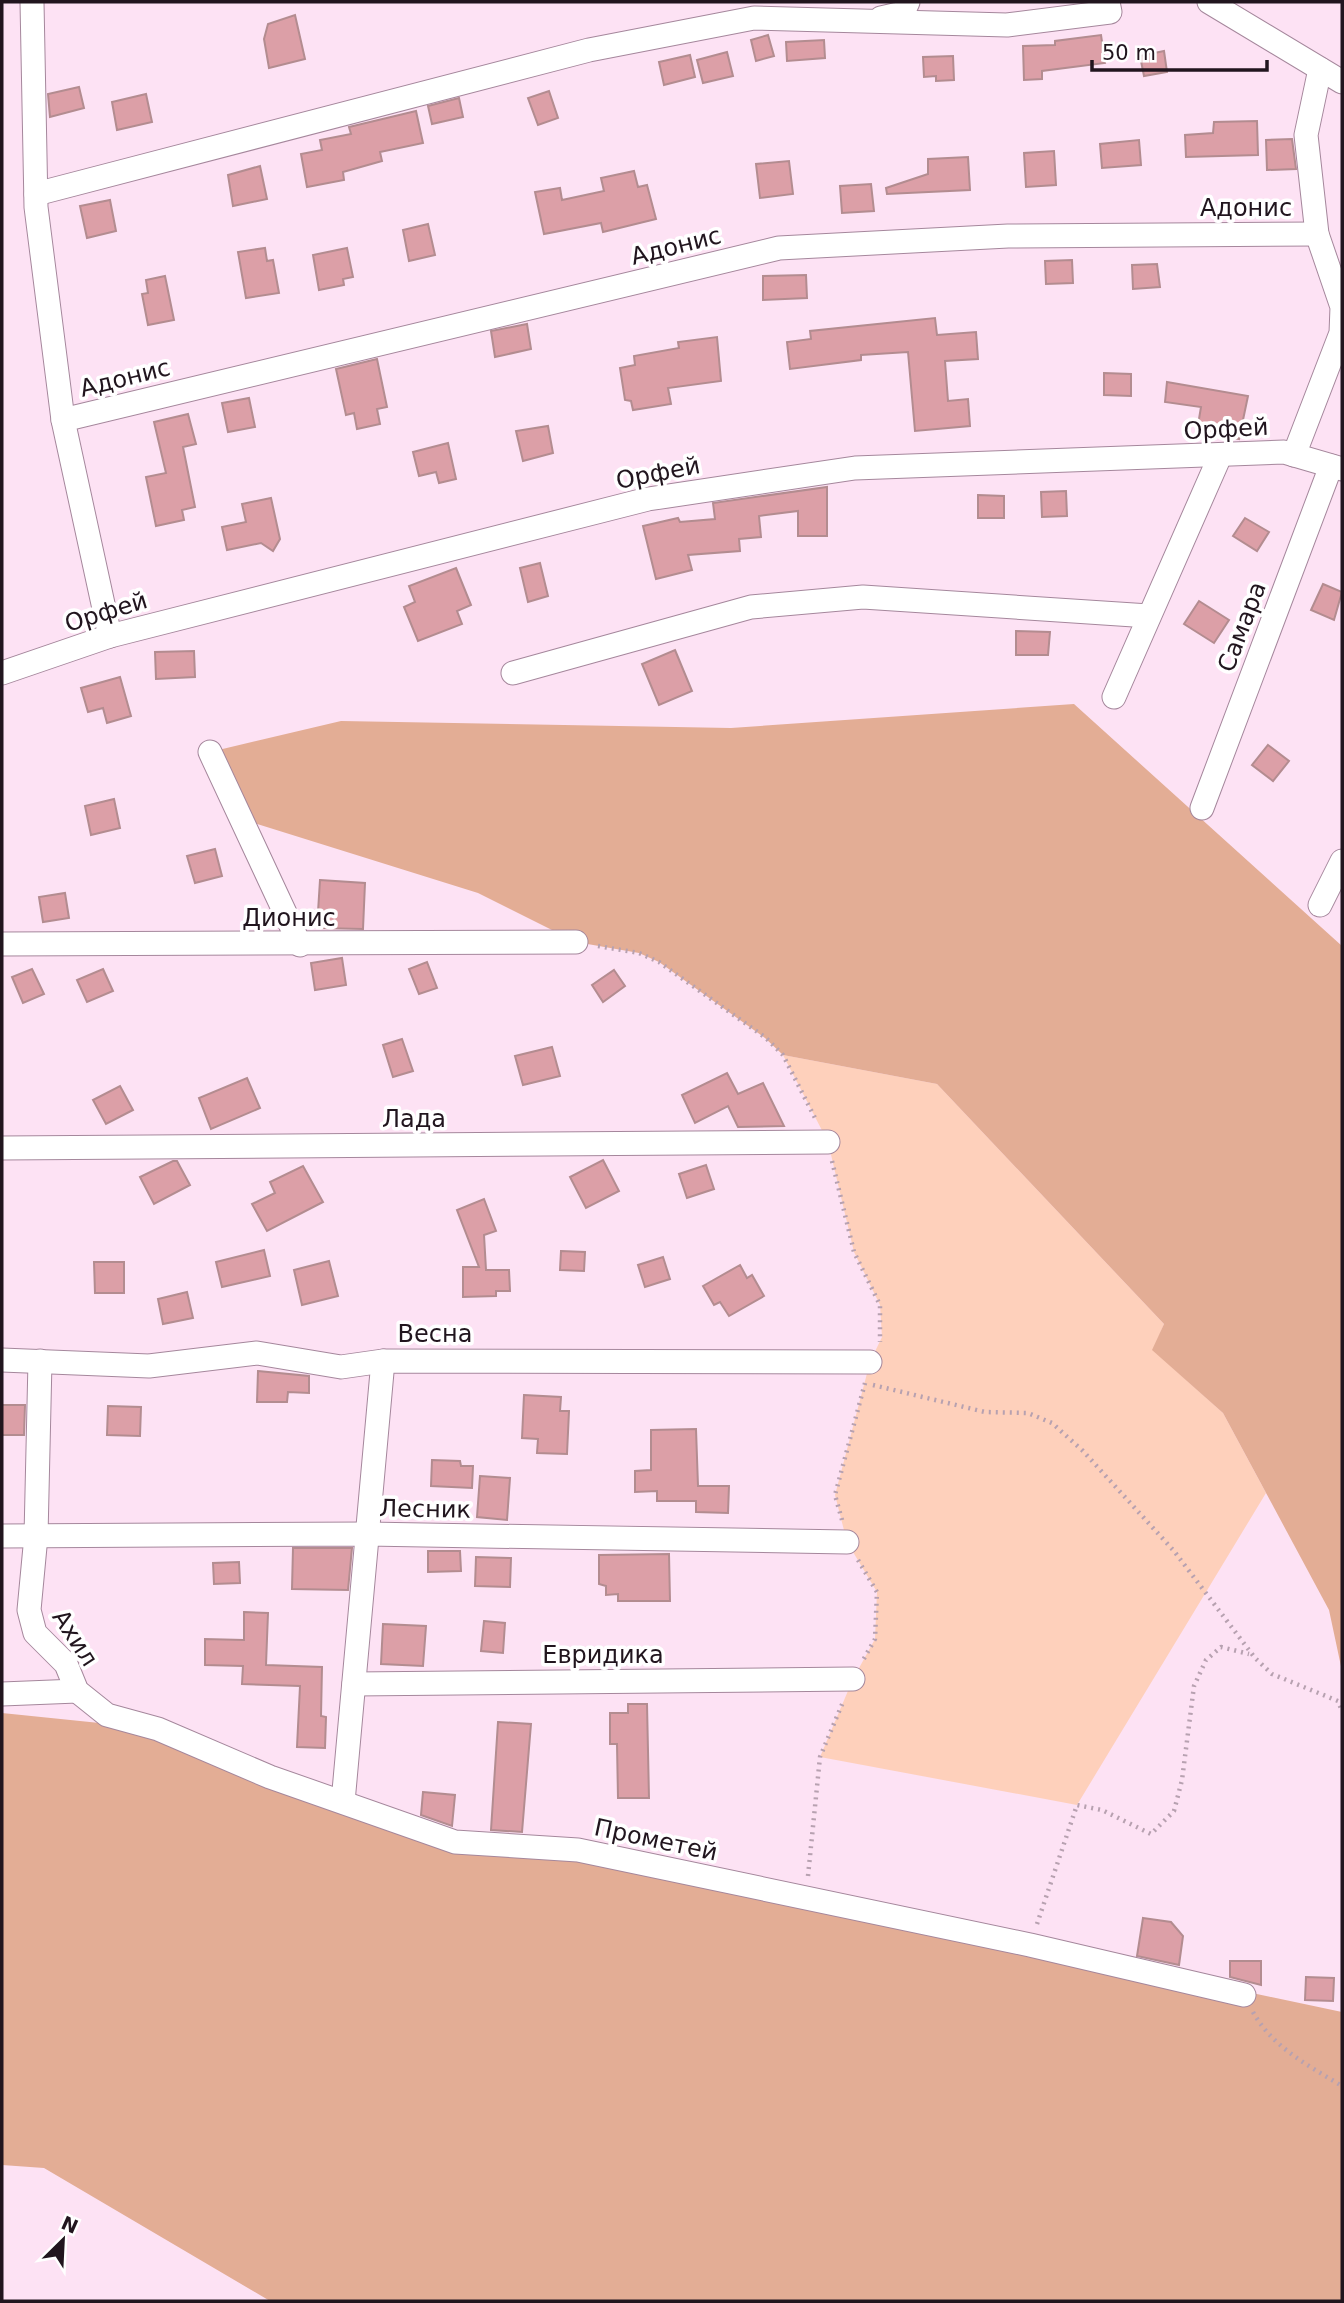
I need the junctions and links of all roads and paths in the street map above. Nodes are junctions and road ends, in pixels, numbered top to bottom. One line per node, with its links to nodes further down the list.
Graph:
1 (32, 2): 8 (street)
2 (908, 2): 5 (street)
3 (1108, 2): 5 (street)
4 (1209, 2): 6 (street)
5 (864, 23): 8 (street)
6 (1320, 69): 7 (street); 9 (street)
7 (1342, 82)
8 (36, 194): 10 (street)
9 (1317, 234): 10 (street, Адонис); 11 (street)
10 (63, 420): 15 (street)
11 (1294, 455): 12 (street, Орфей); 13 (street, Орфей)
12 (1220, 456): 14 (street); 15 (street, Орфей)
13 (1336, 467): 20 (street, Самара)
14 (1149, 616): 17 (street); 18 (street)
15 (110, 636): 16 (street, Орфей)
16 (2, 673)
17 (513, 673)
18 (1114, 697)
19 (210, 752): 25 (street)
20 (1202, 808)
21 (1342, 861): 22 (street)
22 (1320, 905)
23 (576, 942): 25 (street, Дионис)
24 (2, 944): 25 (street, Дионис)
25 (300, 945)
26 (828, 1142): 27 (street, Лада)
27 (2, 1148)
28 (2, 1360): 29 (street, Весна)
29 (40, 1361): 30 (street, Весна); 34 (street, Ахил)
30 (383, 1361): 31 (street, Весна); 32 (street)
31 (868, 1373): 36 (path)
32 (367, 1534): 34 (street, Лесник); 35 (street, Лесник); 38 (street)
33 (2, 1536): 34 (street, Лесник)
34 (36, 1536): 39 (street, Ахил)
35 (847, 1542)
36 (1255, 1658): 41 (path); 43 (path)
37 (853, 1679): 38 (street, Евридика)
38 (354, 1684): 42 (street)
39 (77, 1691): 40 (street); 42 (street, Прометей)
40 (2, 1694)
41 (1342, 1711)
42 (343, 1802): 43 (street, Прометей)
43 (1030, 1945): 44 (street, Прометей)
44 (1244, 1995): 45 (path)
45 (1342, 2086)

